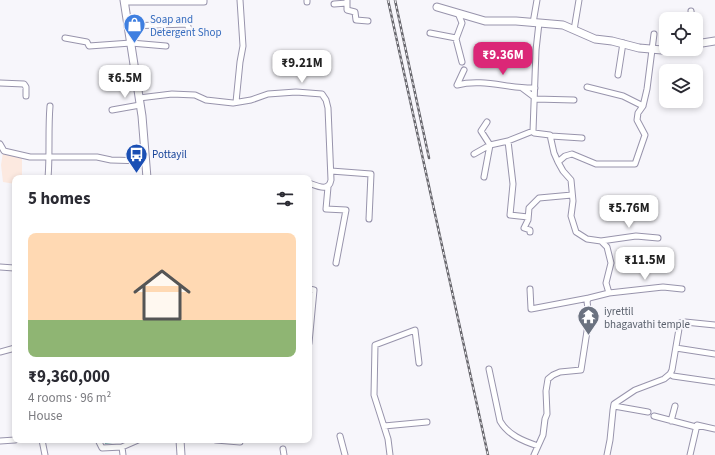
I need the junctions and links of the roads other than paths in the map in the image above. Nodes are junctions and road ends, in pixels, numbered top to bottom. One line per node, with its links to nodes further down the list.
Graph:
1 (204, 0): 5 (street)
2 (240, 0): 37 (street)
3 (537, 0): 11 (street)
4 (579, 0): 13 (street)
5 (125, 1): 12 (main road)
6 (347, 1): 7 (street); 10 (street)
7 (334, 4)
8 (437, 7): 9 (main road)
9 (458, 13): 11 (main road); 18 (street)
10 (368, 21)
11 (536, 23): 13 (main road); 32 (street)
12 (128, 26): 15 (street); 20 (main road)
13 (574, 30): 21 (main road)
14 (430, 32): 18 (street)
15 (191, 34)
16 (654, 34): 24 (street)
17 (65, 38): 20 (street)
18 (456, 38): 26 (street)
19 (715, 40): 22 (main road)
20 (130, 43): 23 (street); 36 (main road)
21 (623, 43): 24 (main road); 28 (street)
22 (703, 43)
23 (166, 46)
24 (651, 49): 25 (main road); 39 (street)
25 (659, 50)
26 (462, 62)
27 (464, 70): 31 (street)
28 (618, 75)
29 (0, 83): 33 (street)
30 (587, 87): 39 (street)
31 (522, 88): 32 (street); 34 (street)
32 (535, 88): 34 (street)
33 (26, 96)
34 (534, 98): 35 (street); 42 (street)
35 (574, 100)
36 (140, 102): 37 (street); 40 (street); 50 (main road)
37 (236, 102): 52 (street)
38 (50, 106): 49 (street)
39 (643, 106): 51 (street)
40 (112, 110)
41 (487, 122): 47 (street)
42 (533, 131): 43 (street); 45 (street)
43 (551, 136): 44 (street); 51 (street)
44 (582, 138)
45 (508, 141): 47 (street); 59 (street)
46 (0, 144): 49 (street)
47 (490, 145): 48 (street); 55 (street)
48 (474, 154)
49 (50, 157): 50 (street); 53 (street)
50 (146, 161): 54 (main road)
51 (558, 162): 58 (street)
52 (331, 172): 57 (street); 60 (street)
53 (48, 175)
54 (147, 175)
55 (484, 177)
56 (312, 184): 57 (street)
57 (328, 187): 64 (street)
58 (572, 195): 59 (street); 63 (street)
59 (528, 217): 61 (street)
60 (369, 218)
61 (530, 232)
62 (658, 238): 63 (street)
63 (601, 241): 70 (street)
64 (336, 263)
65 (0, 267): 66 (street)
66 (12, 268)
67 (530, 289): 71 (street)
68 (682, 289): 70 (street)
69 (312, 290): 72 (street)
70 (609, 293): 71 (street)
71 (590, 298): 98 (street)
72 (312, 311)
73 (715, 325): 74 (street)
74 (676, 348): 77 (street); 80 (street)
75 (12, 349): 76 (street)
76 (0, 352)
77 (715, 354)
78 (419, 363): 88 (street)
79 (489, 369): 98 (street)
80 (670, 374): 81 (street); 82 (street)
81 (715, 382)
82 (614, 406): 84 (street); 108 (street)
83 (675, 406): 86 (street)
84 (648, 412)
85 (654, 416): 86 (street)
86 (672, 421): 89 (street)
87 (427, 422): 88 (street)
88 (384, 426): 106 (street)
89 (696, 427): 90 (street); 109 (street)
90 (715, 429)
91 (340, 436): 105 (street)
92 (12, 440): 93 (street)
93 (0, 441)
94 (43, 443): 101 (street)
95 (100, 443): 99 (street)
96 (131, 443): 99 (street)
97 (180, 443): 103 (main road)
98 (538, 446): 107 (street)
99 (122, 447): 102 (street)
100 (283, 449): 104 (street)
101 (45, 455)
102 (123, 455)
103 (181, 455)
104 (284, 455)
105 (345, 455)
106 (390, 455)
107 (534, 455)
108 (607, 455)
109 (690, 455)

